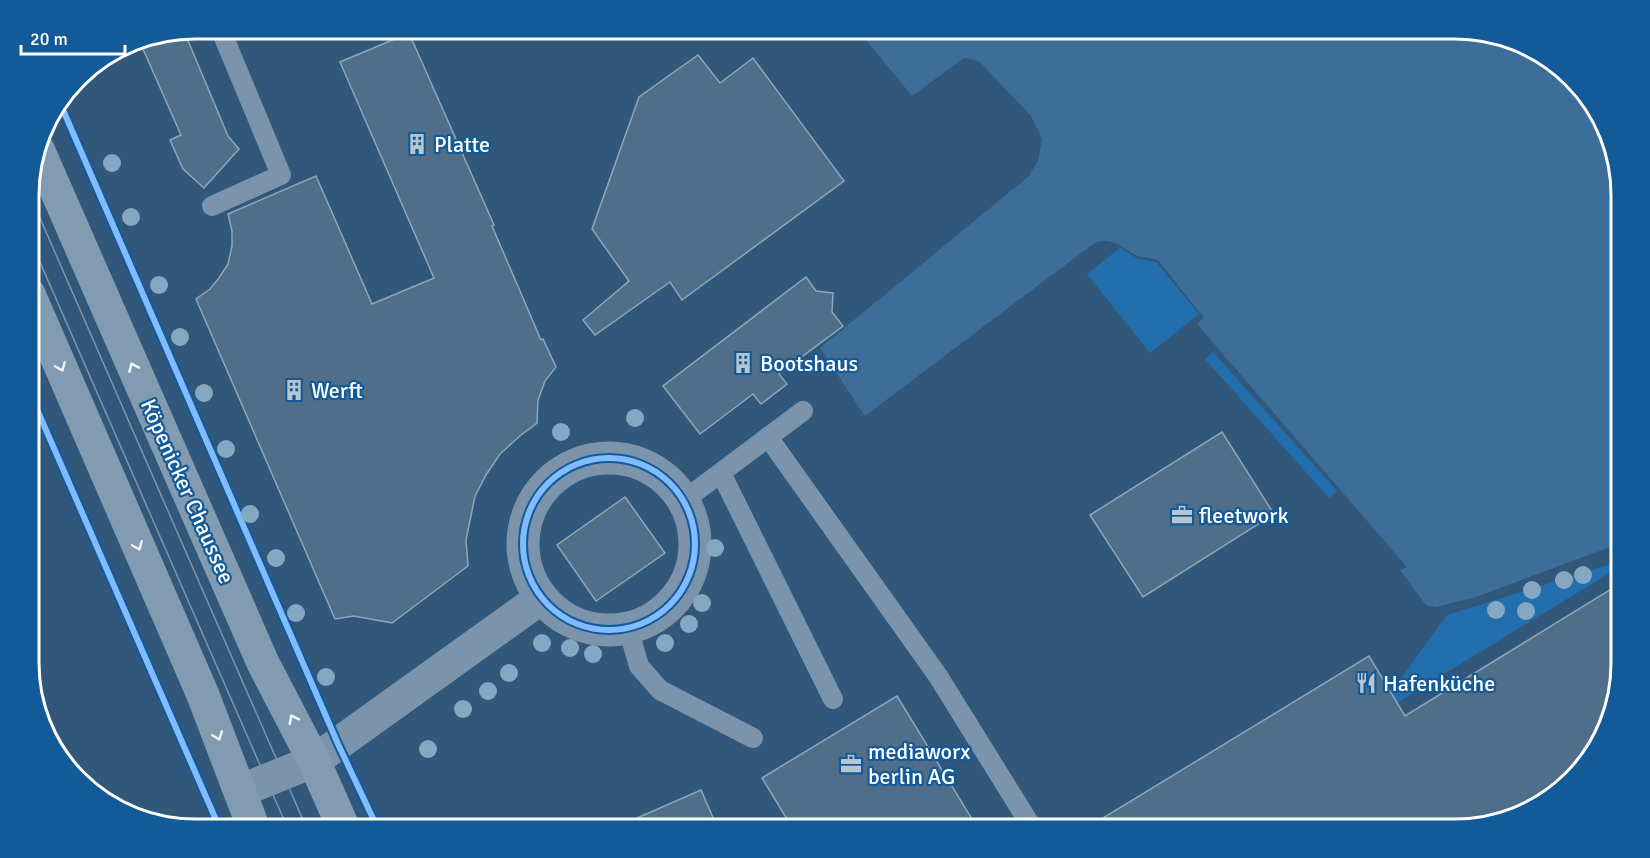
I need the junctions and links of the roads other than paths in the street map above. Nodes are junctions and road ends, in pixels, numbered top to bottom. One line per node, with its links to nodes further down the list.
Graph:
1 (225, 39): 3 (lane)
2 (43, 160): 13 (main road, Köpenicker Chaussee, one-way to 2)
3 (212, 206)
4 (39, 317): 14 (main road, one-way to 14)
5 (802, 411): 6 (lane)
6 (768, 437): 7 (lane); 17 (lane)
7 (721, 473): 8 (lane); 11 (lane)
8 (683, 501): 9 (street); 10 (street)
9 (541, 598): 10 (street); 13 (street)
10 (628, 628): 12 (lane)
11 (833, 699)
12 (753, 738)
13 (314, 761): 14 (street); 16 (main road, Köpenicker Chaussee)
14 (240, 791): 15 (main road)
15 (250, 819)
16 (339, 819)
17 (1027, 819)

